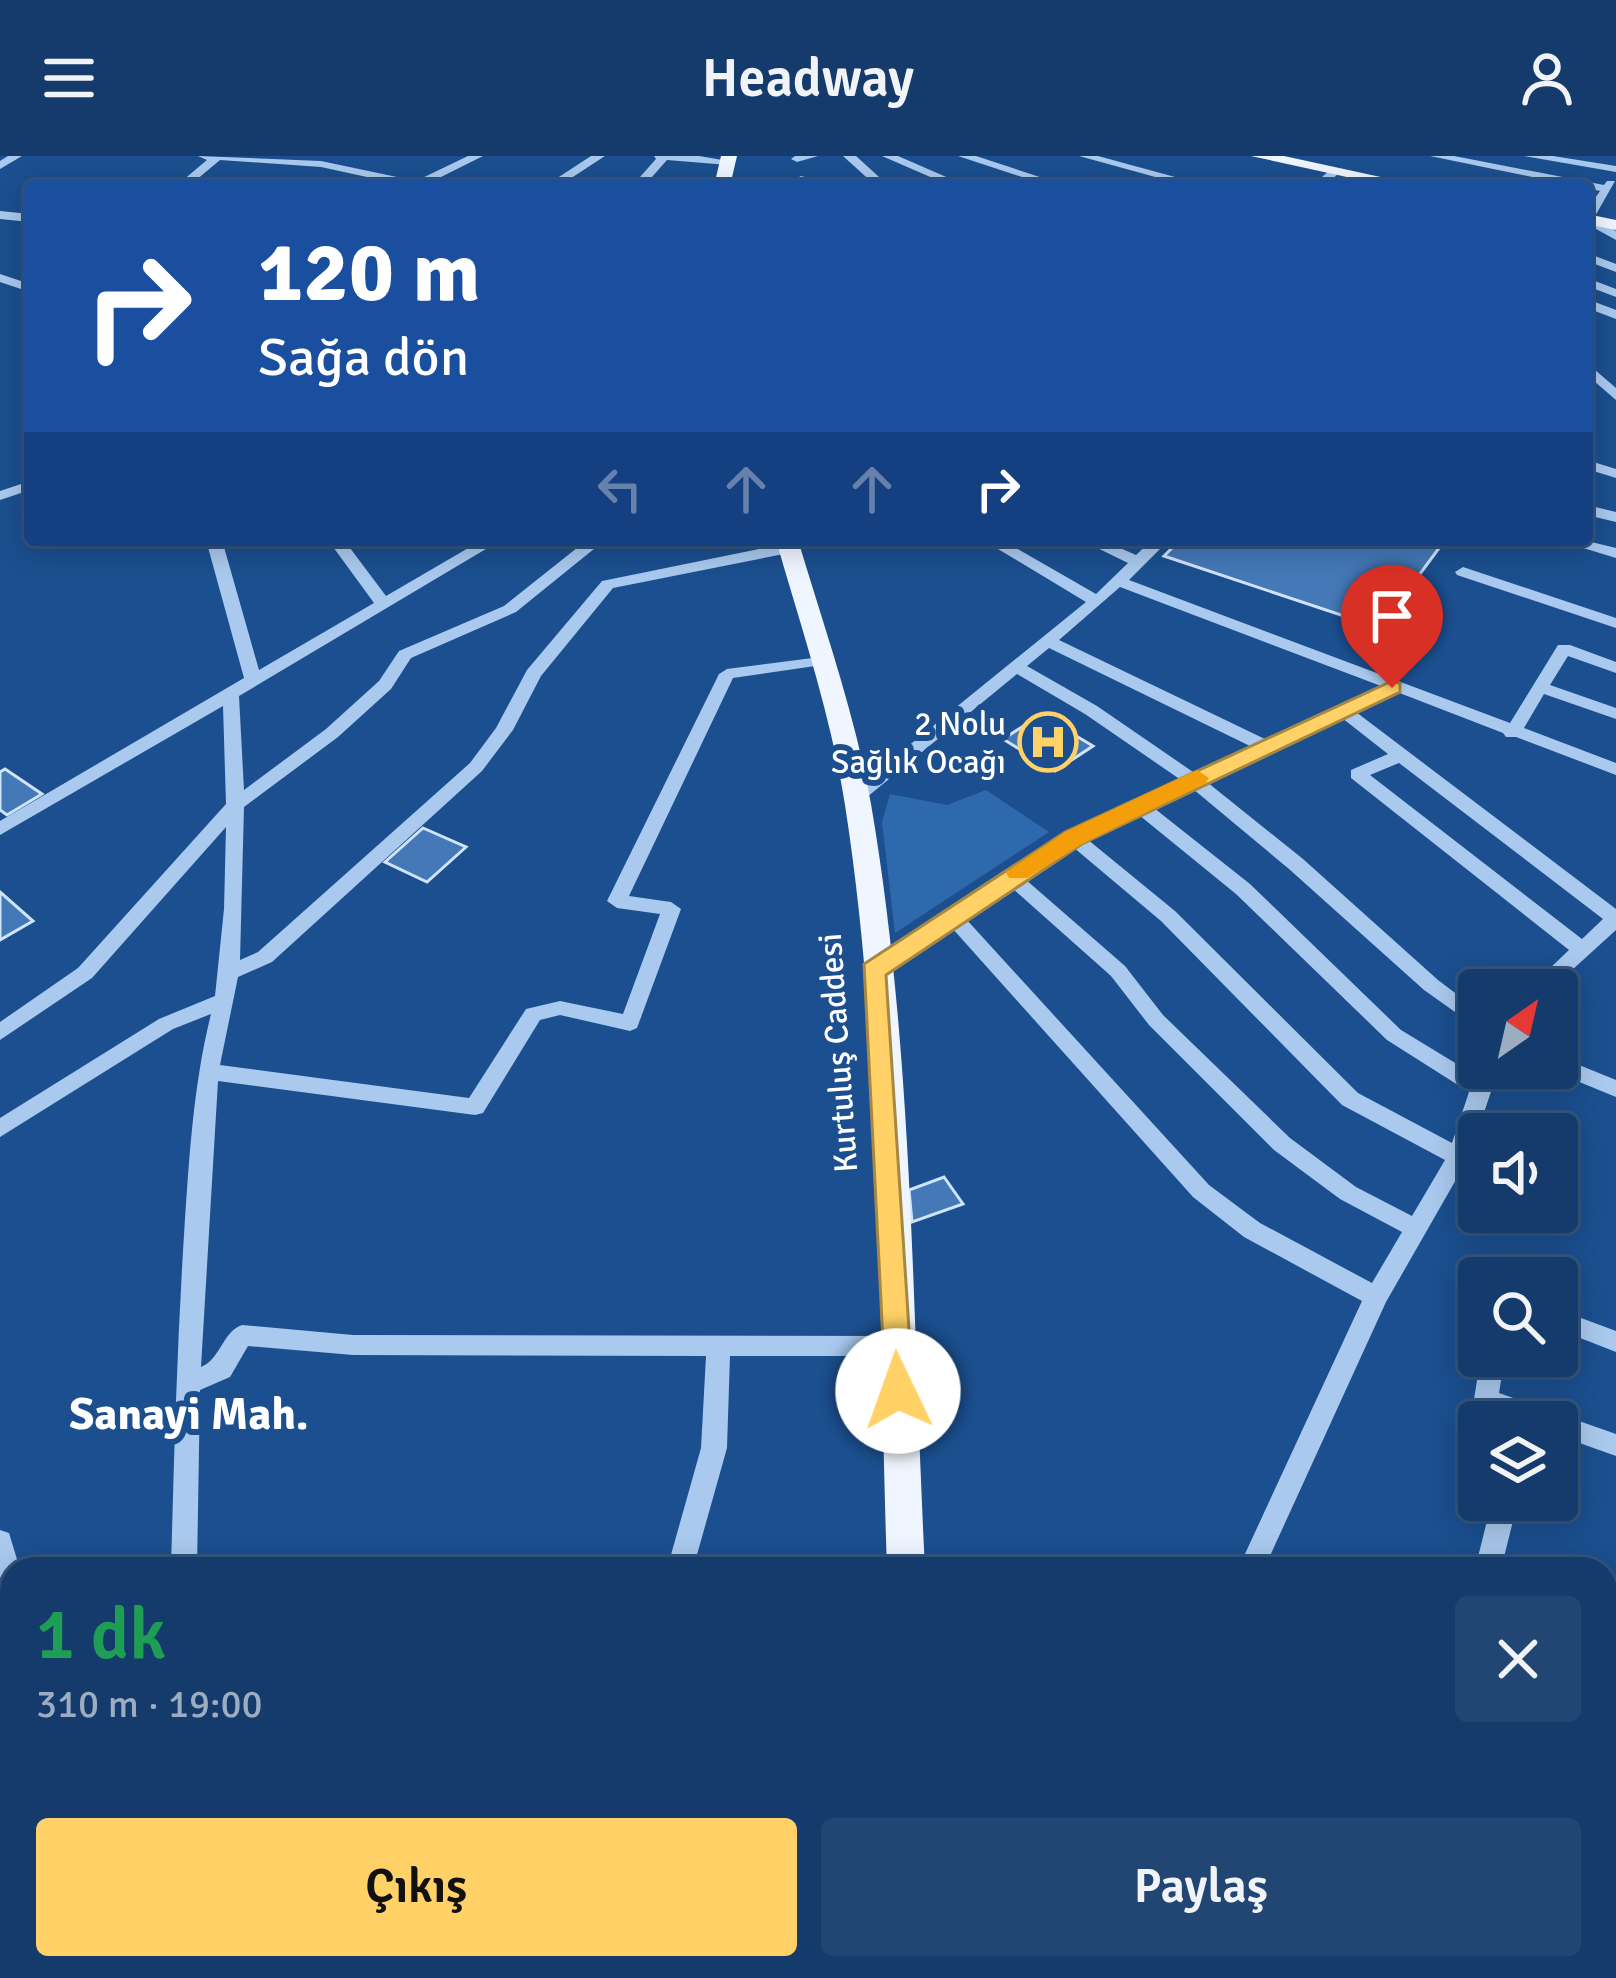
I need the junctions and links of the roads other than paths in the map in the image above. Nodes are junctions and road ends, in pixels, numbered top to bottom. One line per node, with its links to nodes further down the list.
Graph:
1 (16, 156): 19 (street)
2 (204, 156): 3 (street)
3 (218, 156): 24 (street); 25 (street)
4 (477, 156): 26 (street)
5 (598, 156): 27 (street)
6 (812, 156): 17 (street)
7 (849, 156): 28 (street)
8 (888, 156): 29 (street)
9 (964, 156): 20 (street)
10 (1029, 156): 20 (street)
11 (1085, 156): 32 (street)
12 (1259, 156): 22 (main road)
13 (1436, 156): 18 (street)
14 (1530, 156): 21 (street)
15 (662, 157): 16 (street)
16 (729, 159)
17 (797, 159)
18 (1490, 162): 35 (street)
19 (0, 166)
20 (1018, 170): 30 (street); 31 (street)
21 (1616, 170)
22 (1335, 171): 33 (street); 34 (main road)
23 (1616, 179): 37 (street)
24 (189, 180)
25 (396, 180)
26 (429, 180)
27 (560, 180)
28 (876, 180)
29 (946, 180)
30 (1006, 180)
31 (1045, 180)
32 (1179, 180)
33 (1325, 180)
34 (1382, 180)
35 (1568, 180)
36 (1593, 186): 37 (street)
37 (1603, 188): 38 (street)
38 (1593, 207)
39 (1616, 498): 40 (street)
40 (1602, 514)
41 (216, 546): 60 (street)
42 (340, 546): 54 (street)
43 (467, 546): 54 (street)
44 (590, 546): 72 (street)
45 (779, 546): 82 (street)
46 (789, 546): 57 (main road, Kurtuluş Caddesi)
47 (1001, 546): 53 (street)
48 (1102, 546): 50 (street)
49 (1155, 546): 50 (street)
50 (1138, 562): 52 (street)
51 (1463, 572): 55 (street)
52 (1118, 581): 53 (street); 62 (street)
53 (1097, 601): 56 (street)
54 (384, 605): 60 (street)
55 (1616, 622)
56 (1048, 641): 58 (street); 67 (street)
57 (822, 660): 71 (main road, Kurtuluş Caddesi); 87 (street)
58 (1016, 667): 70 (street); 71 (street)
59 (1616, 668): 61 (street)
60 (254, 683): 63 (street)
61 (1540, 687): 65 (street); 66 (street)
62 (1392, 688): 64 (street); 66 (street)
63 (231, 696): 72 (street); 74 (street)
64 (1346, 713): 67 (street); 68 (street)
65 (1616, 714)
66 (1512, 733): 69 (street)
67 (1266, 747): 70 (street)
68 (1404, 754): 78 (street); 79 (street)
69 (1616, 769)
70 (1196, 779): 73 (street); 84 (street)
71 (855, 799): 81 (main road, Kurtuluş Caddesi)
72 (235, 805): 82 (street); 85 (street)
73 (1140, 806): 75 (street); 86 (street)
74 (0, 829)
75 (1074, 838): 76 (street); 91 (street)
76 (1011, 877): 77 (street); 92 (street)
77 (951, 915): 81 (street); 93 (street)
78 (1616, 919): 79 (street)
79 (1582, 949): 80 (street)
80 (1560, 969)
81 (873, 971): 96 (main road, Kurtuluş Caddesi)
82 (229, 973): 83 (street)
83 (225, 1000): 87 (street); 90 (street)
84 (1458, 1005)
85 (0, 1032)
86 (1458, 1065)
87 (208, 1072): 98 (street)
88 (1578, 1073): 89 (street)
89 (1616, 1089)
90 (0, 1129)
91 (1458, 1157): 92 (street)
92 (1416, 1229): 93 (street)
93 (1376, 1298): 105 (street)
94 (1578, 1327): 95 (street)
95 (1616, 1342)
96 (896, 1346): 97 (street); 104 (main road, Kurtuluş Caddesi)
97 (718, 1348): 98 (street); 103 (street)
98 (188, 1384): 102 (street)
99 (1578, 1432): 100 (street)
100 (1616, 1445)
101 (1500, 1521): 106 (street)
102 (184, 1557)
103 (683, 1557)
104 (905, 1557)
105 (1257, 1557)
106 (1491, 1557)

